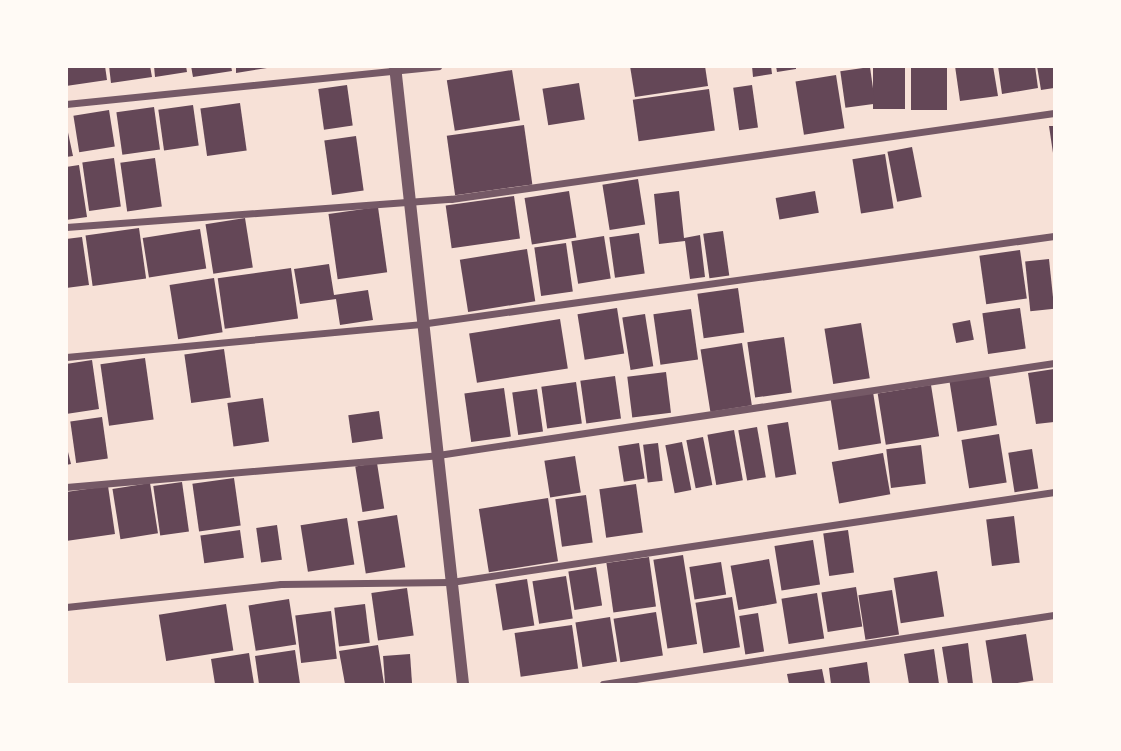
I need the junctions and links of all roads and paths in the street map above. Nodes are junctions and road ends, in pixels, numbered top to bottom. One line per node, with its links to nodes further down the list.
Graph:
1 (438, 66): 2 (street)
2 (396, 69): 3 (street); 5 (street)
3 (66, 104)
4 (1055, 113): 5 (street)
5 (408, 201): 6 (street); 8 (street)
6 (66, 228)
7 (1055, 236): 8 (street)
8 (420, 324): 9 (street); 11 (street)
9 (66, 357)
10 (1055, 363): 11 (street)
11 (438, 455): 12 (street); 14 (street)
12 (66, 487)
13 (1055, 492): 14 (street)
14 (451, 582): 15 (street); 17 (street)
15 (66, 607)
16 (1055, 615): 18 (street)
17 (463, 684)
18 (603, 684)

